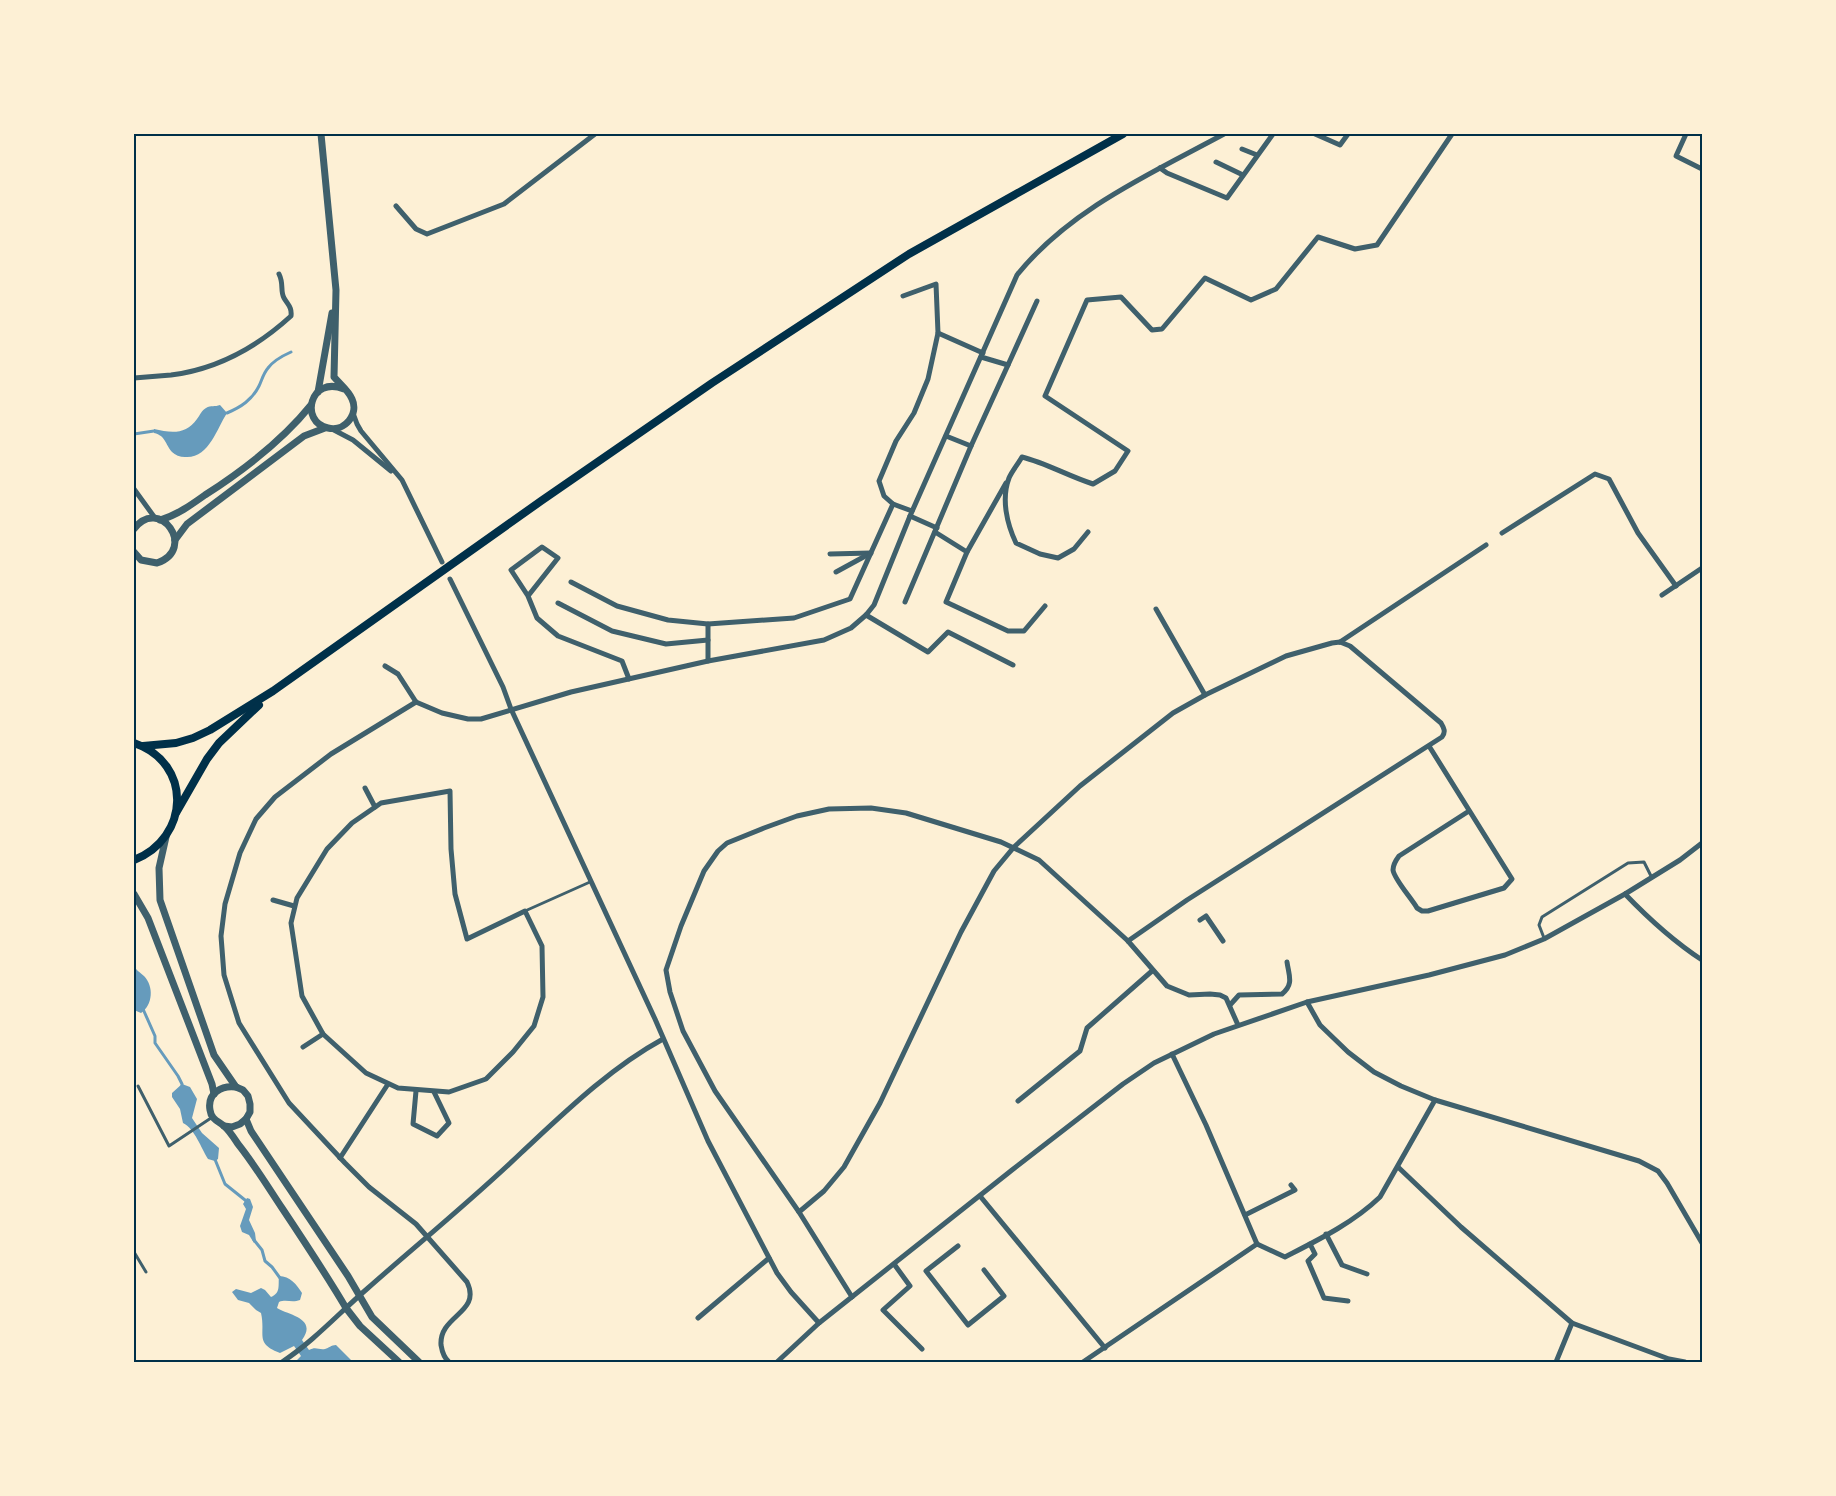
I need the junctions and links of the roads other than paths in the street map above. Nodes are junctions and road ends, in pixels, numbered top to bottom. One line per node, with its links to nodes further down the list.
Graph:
1 (321, 134): 18 (street)
2 (595, 134): 16 (street)
3 (1123, 134): 70 (main road)
4 (1224, 134): 13 (street)
5 (1273, 134): 11 (street)
6 (1316, 134): 7 (street)
7 (1348, 134)
8 (1452, 134): 32 (street)
9 (1686, 134): 14 (street)
10 (1242, 149): 11 (street)
11 (1257, 155): 15 (street)
12 (1216, 162): 15 (street)
13 (1160, 168): 15 (street); 22 (street)
14 (1702, 169)
15 (1243, 175)
16 (396, 206)
17 (279, 274): 24 (street)
18 (336, 290): 25 (street); 26 (street)
19 (903, 296): 21 (street)
20 (1037, 301): 23 (street)
21 (938, 333): 22 (street); 35 (street)
22 (982, 355): 23 (street); 30 (street)
23 (1008, 365): 31 (street)
24 (134, 378)
25 (344, 389): 26 (street); 28 (street)
26 (318, 392): 27 (street)
27 (311, 405): 29 (street); 37 (street)
28 (353, 413): 29 (street); 33 (street)
29 (329, 428): 33 (street); 42 (street)
30 (946, 436): 31 (street); 36 (street)
31 (971, 447): 39 (street)
32 (1009, 478): 40 (street); 45 (street)
33 (402, 480): 49 (street)
34 (134, 489): 37 (street)
35 (893, 504): 36 (street); 46 (street)
36 (911, 514): 39 (street); 62 (street)
37 (158, 519): 38 (street); 42 (street)
38 (134, 526)
39 (936, 530): 45 (street); 58 (street)
40 (1088, 532)
41 (1502, 533): 55 (street)
42 (175, 540): 48 (street)
43 (1486, 545): 65 (street)
44 (134, 552): 48 (street)
45 (967, 552): 60 (street)
46 (872, 553): 47 (street); 52 (street); 63 (street)
47 (830, 554)
48 (146, 562): 50 (street)
49 (442, 562)
50 (134, 564)
51 (1702, 568): 55 (street)
52 (836, 572)
53 (450, 579): 73 (street)
54 (571, 582): 63 (street)
55 (1677, 586): 57 (street)
56 (528, 596): 56 (street); 69 (street)
57 (1662, 596)
58 (905, 602)
59 (558, 603): 64 (street)
60 (1045, 606)
61 (1156, 609): 71 (street)
62 (866, 615): 66 (street); 67 (street)
63 (708, 624): 64 (street)
64 (708, 640): 66 (street)
65 (1341, 642): 71 (street); 76 (street)
66 (708, 661): 69 (street)
67 (1013, 665)
68 (385, 666): 72 (street)
69 (628, 679): 73 (street)
70 (273, 691): 75 (main road); 80 (main road)
71 (1204, 695): 83 (street)
72 (416, 702): 73 (street); 117 (street)
73 (511, 709): 86 (street)
74 (134, 743): 75 (main road)
75 (143, 746): 80 (main road)
76 (1429, 746): 79 (street); 94 (street)
77 (365, 788): 78 (street)
78 (375, 807): 90 (street); 91 (street)
79 (1469, 811): 79 (street)
80 (176, 813): 81 (main road)
81 (166, 837): 84 (main road); 108 (street)
82 (1702, 843): 85 (street)
83 (1014, 847): 94 (street); 121 (street); 121 (street)
84 (134, 860)
85 (1652, 877): 88 (street); 93 (lane)
86 (592, 881): 91 (lane); 103 (street)
87 (134, 894): 111 (street)
88 (1625, 894): 93 (street); 96 (street)
89 (273, 900): 90 (street)
90 (294, 906): 102 (street)
91 (525, 911): 110 (street)
92 (1200, 920): 95 (street)
93 (1544, 939): 99 (street)
94 (1128, 941): 98 (street)
95 (1223, 941)
96 (1702, 960)
97 (1287, 962): 100 (street)
98 (1152, 971): 100 (street); 113 (street)
99 (1307, 1002): 101 (street); 112 (street)
100 (1230, 1005): 101 (street)
101 (1238, 1025): 105 (street)
102 (322, 1034): 104 (street); 106 (street)
103 (663, 1040): 124 (street); 130 (street)
104 (303, 1047)
105 (1172, 1054): 120 (street); 122 (street)
106 (388, 1083): 109 (street); 117 (street)
107 (138, 1086): 114 (lane)
108 (236, 1087): 111 (street); 115 (street)
109 (416, 1091): 110 (street); 110 (street)
110 (434, 1092)
111 (214, 1094): 114 (street)
112 (1435, 1100): 118 (street); 125 (street)
113 (1018, 1101)
114 (212, 1116): 116 (street)
115 (246, 1119): 116 (street); 135 (street)
116 (224, 1126): 138 (street)
117 (340, 1158): 124 (street)
118 (1398, 1167): 123 (street); 141 (street)
119 (1292, 1185): 122 (street)
120 (980, 1196): 131 (street); 142 (street)
121 (799, 1212): 136 (street)
122 (1245, 1215): 126 (street)
123 (1326, 1234): 127 (street); 134 (street)
124 (428, 1236): 135 (street); 147 (street)
125 (1702, 1243)
126 (1257, 1244): 127 (street); 142 (street)
127 (1310, 1244): 137 (street)
128 (958, 1246): 132 (street)
129 (134, 1252): 133 (lane)
130 (769, 1258): 139 (street); 140 (street)
131 (894, 1264): 136 (street); 143 (street)
132 (984, 1270)
133 (146, 1272)
134 (1367, 1274)
135 (359, 1296): 138 (street); 146 (street)
136 (852, 1297): 140 (street)
137 (1348, 1301)
138 (346, 1308): 144 (street); 145 (street)
139 (699, 1318)
140 (819, 1323): 148 (street)
141 (1572, 1323): 150 (street); 151 (street)
142 (1105, 1348): 149 (street)
143 (922, 1349)
144 (282, 1362)
145 (399, 1362)
146 (419, 1362)
147 (448, 1362)
148 (777, 1362)
149 (1083, 1362)
150 (1556, 1362)
151 (1685, 1362)

